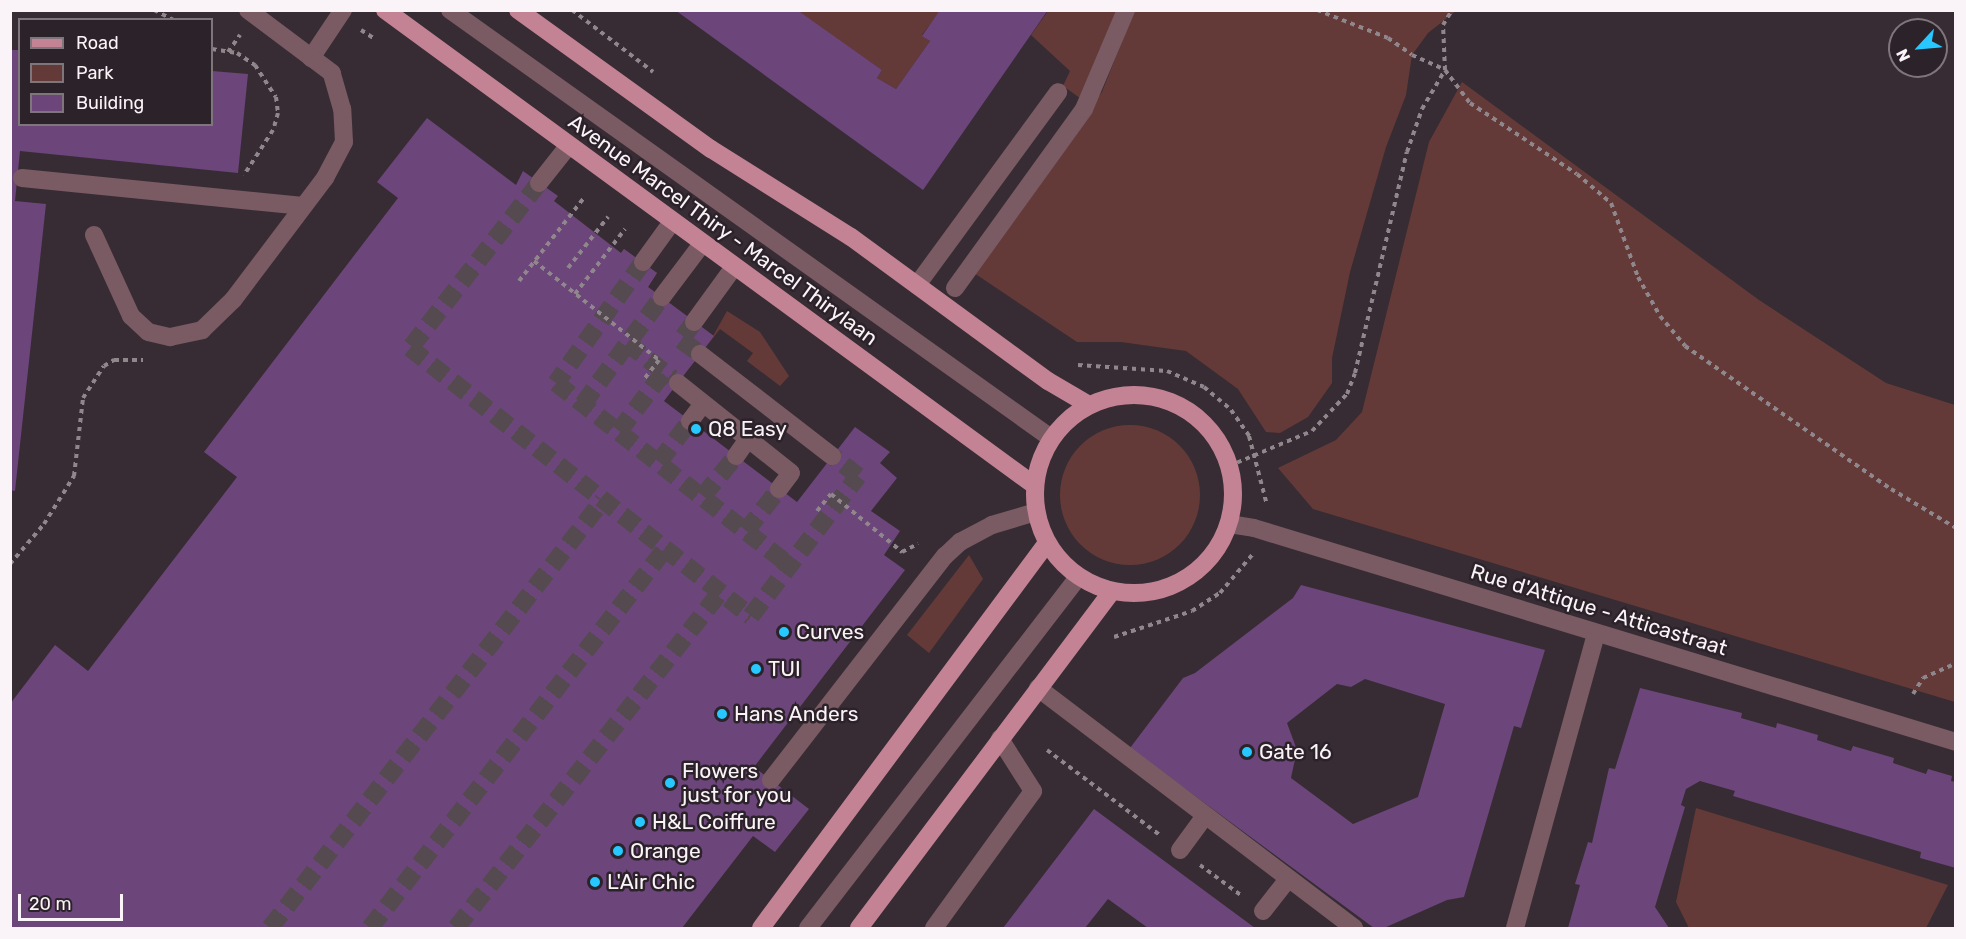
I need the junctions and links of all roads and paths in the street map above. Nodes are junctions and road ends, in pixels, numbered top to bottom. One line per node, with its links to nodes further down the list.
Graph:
1 (154, 10): 10 (path)
2 (248, 10): 12 (street)
3 (343, 10): 12 (street)
4 (385, 10): 15 (main road, Avenue Marcel Thiry - Marcel Thirylaan)
5 (450, 10): 44 (street, Avenue Marcel Thiry - Marcel Thirylaan)
6 (1126, 10): 32 (street)
7 (1317, 10): 13 (path)
8 (1452, 10): 13 (path)
9 (528, 14): 31 (main road)
10 (170, 18)
11 (213, 49): 18 (path)
12 (311, 58): 20 (street)
13 (1445, 70): 46 (path); 55 (path)
14 (1058, 92): 31 (street)
15 (569, 145): 17 (street); 22 (main road, Avenue Marcel Thiry - Marcel Thirylaan)
16 (22, 178): 18 (street)
17 (539, 183)
18 (232, 199): 20 (street)
19 (583, 199): 26 (path)
20 (301, 206): 24 (street)
21 (608, 217): 29 (path)
22 (672, 222): 25 (main road, Avenue Marcel Thiry - Marcel Thirylaan); 27 (street)
23 (625, 229): 33 (path)
24 (94, 235)
25 (702, 244): 28 (main road, Avenue Marcel Thiry - Marcel Thirylaan); 34 (street)
26 (534, 261): 30 (path); 33 (path)
27 (643, 262)
28 (734, 267): 35 (street); 50 (main road, Avenue Marcel Thiry - Marcel Thirylaan)
29 (568, 268)
30 (519, 280)
31 (918, 285): 42 (main road)
32 (955, 288)
33 (575, 294): 39 (path)
34 (662, 297)
35 (694, 322)
36 (700, 354): 48 (street)
37 (148, 360): 59 (path)
38 (1071, 362): 46 (path)
39 (645, 378)
40 (678, 383): 41 (street)
41 (703, 404): 43 (street); 45 (street)
42 (1089, 405): 44 (main road); 49 (main road)
43 (690, 421)
44 (1051, 438): 50 (main road)
45 (748, 439): 47 (street); 51 (street)
46 (1257, 455): 49 (path); 56 (path)
47 (736, 456)
48 (832, 456)
49 (1229, 466): 54 (main road)
50 (1034, 485): 53 (main road)
51 (779, 489)
52 (817, 511): 58 (path)
53 (1036, 512): 57 (main road); 69 (street)
54 (1229, 524): 56 (street, Rue d'Attique - Atticastraat); 61 (main road)
55 (1956, 528)
56 (1261, 530): 62 (street, Rue d'Attique - Atticastraat); 63 (path)
57 (1047, 543): 60 (main road); 74 (main road)
58 (892, 544)
59 (10, 564)
60 (1078, 577): 61 (main road); 75 (street)
61 (1112, 591): 65 (main road)
62 (1596, 633): 68 (street, Rue d'Attique - Atticastraat); 79 (street)
63 (1104, 643)
64 (1956, 663): 66 (path)
65 (1038, 688): 67 (main road); 70 (street)
66 (1913, 694)
67 (1000, 739): 76 (main road); 77 (street)
68 (1956, 742)
69 (771, 780)
70 (1205, 816): 71 (street); 72 (street)
71 (1180, 850)
72 (1288, 879): 73 (street); 78 (street)
73 (1263, 911)
74 (761, 928)
75 (808, 928)
76 (859, 928)
77 (934, 928)
78 (1354, 928)
79 (1515, 928)

